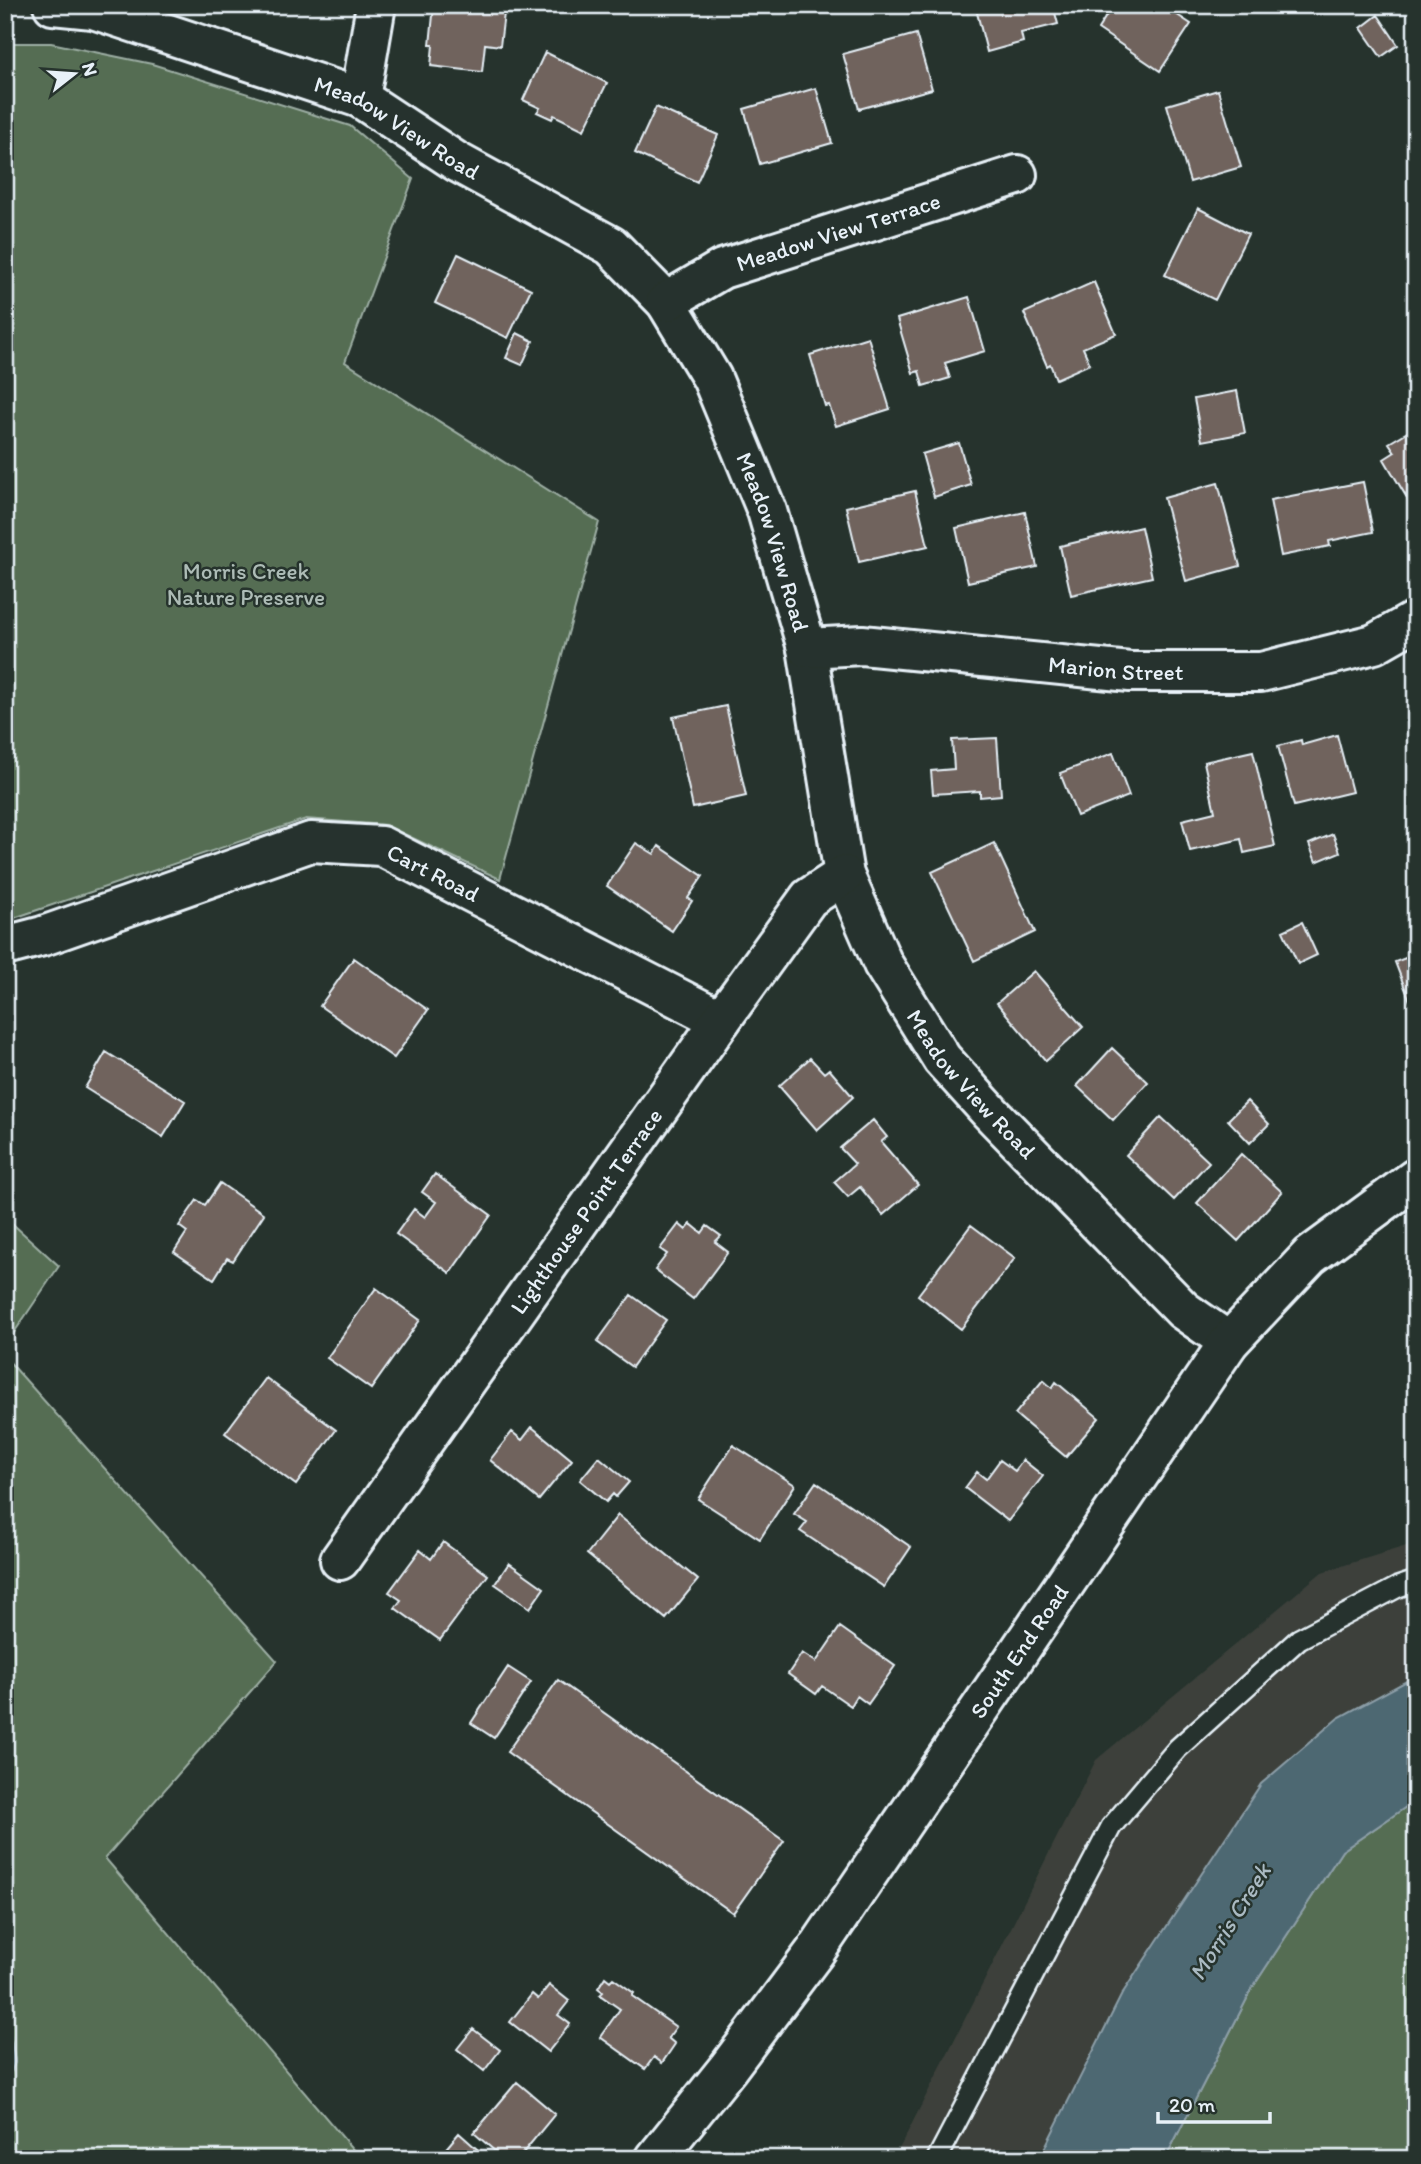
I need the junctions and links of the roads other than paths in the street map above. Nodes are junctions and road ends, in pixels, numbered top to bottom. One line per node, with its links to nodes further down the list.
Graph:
1 (53, 5): 3 (street, Meadow View Road)
2 (376, 5): 3 (street)
3 (360, 98): 5 (street, Meadow View Road)
4 (1017, 175): 5 (street, Meadow View Terrace)
5 (666, 302): 7 (street, Meadow View Road)
6 (1416, 620): 7 (street, Marion Street)
7 (807, 648): 8 (street, Meadow View Road)
8 (844, 875): 10 (street, Lighthouse Point Terrace); 12 (street, Meadow View Road)
9 (5, 946): 10 (street, Cart Road)
10 (721, 1020): 13 (street, Lighthouse Point Terrace)
11 (1416, 1178): 12 (street, South End Road)
12 (1228, 1342): 15 (street, South End Road)
13 (340, 1560)
14 (1416, 1581): 16 (lane)
15 (655, 2159)
16 (937, 2159)

